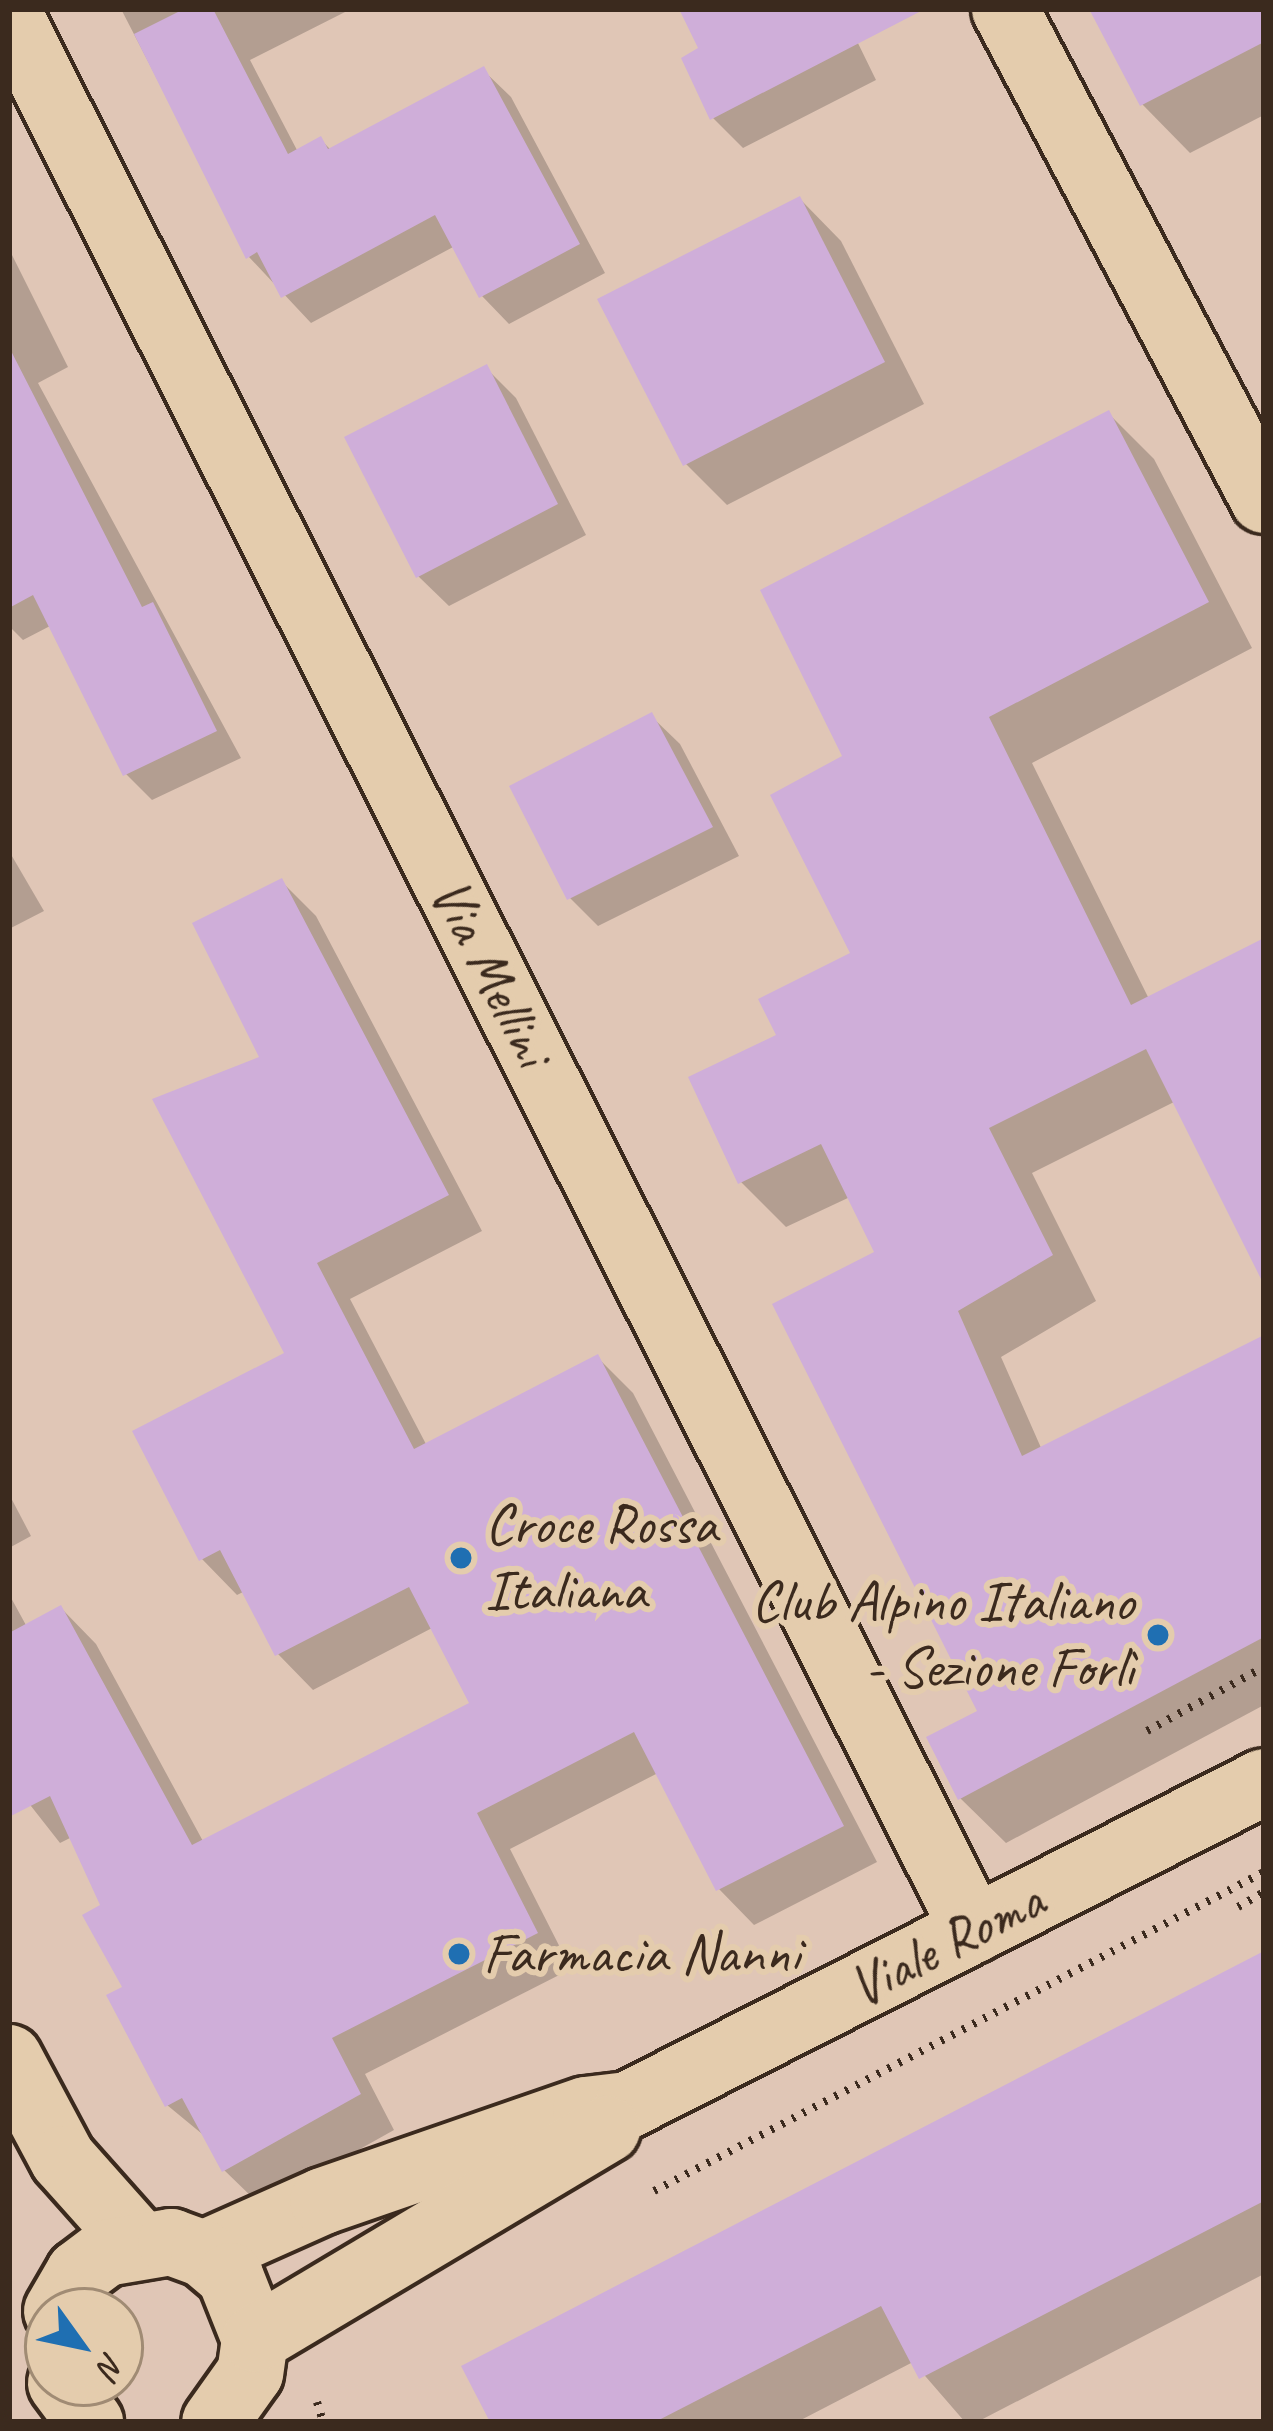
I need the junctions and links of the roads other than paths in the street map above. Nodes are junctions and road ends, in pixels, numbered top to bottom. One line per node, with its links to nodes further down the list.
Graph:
1 (1005, 9): 3 (street)
2 (9, 14): 5 (street, Via Mellini)
3 (1264, 500)
4 (1264, 1782): 5 (street, Viale Roma)
5 (974, 1930): 7 (street, Viale Roma)
6 (9, 2058): 8 (street)
7 (628, 2105): 10 (street, Viale Roma); 13 (street, Viale Roma)
8 (63, 2159): 9 (street); 11 (street)
9 (137, 2242): 10 (street); 12 (street)
10 (204, 2254): 13 (street)
11 (68, 2287)
12 (75, 2287)
13 (255, 2339): 14 (street)
14 (215, 2422)

